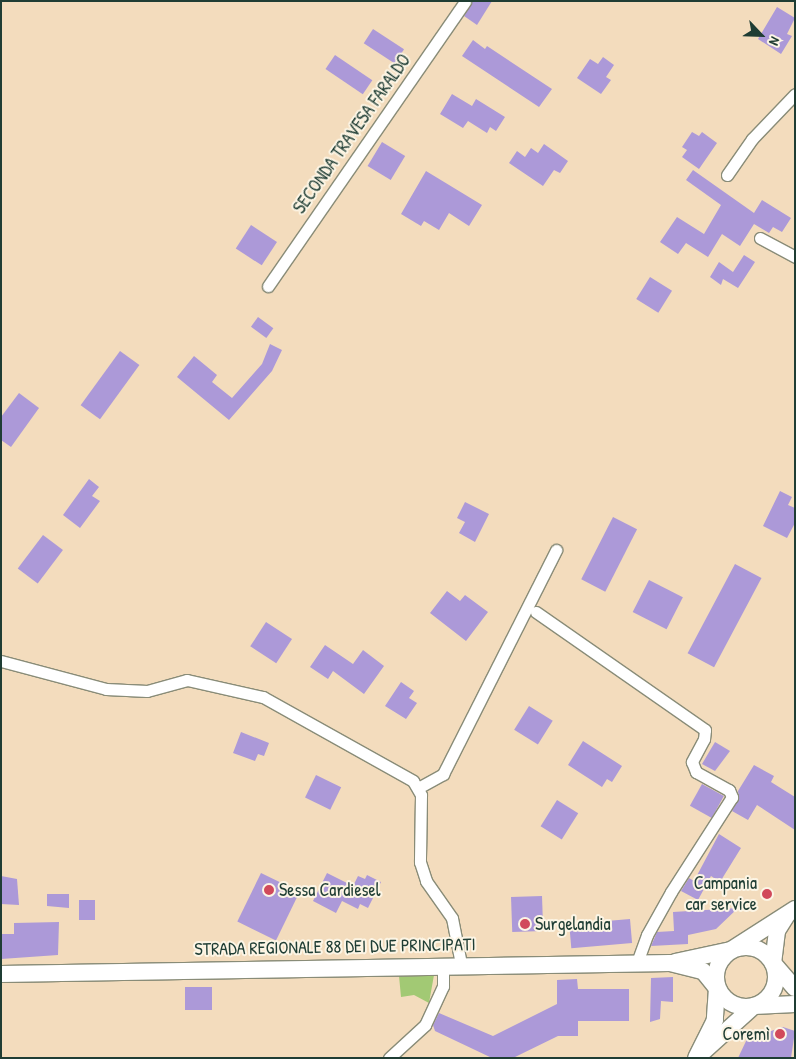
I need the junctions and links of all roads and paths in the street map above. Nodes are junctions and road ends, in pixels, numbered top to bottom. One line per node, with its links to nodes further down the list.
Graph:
1 (465, 1): 6 (street, SECONDA TRAVESA FARALDO)
2 (795, 94): 3 (street)
3 (727, 175)
4 (760, 238): 5 (street)
5 (795, 257)
6 (268, 286)
7 (556, 550): 10 (street)
8 (536, 612): 13 (street)
9 (1, 660): 10 (street)
10 (418, 788): 16 (street)
11 (792, 911): 12 (main road); 14 (main road)
12 (731, 950): 14 (main road, STRADA REGIONALE 88 DEI DUE PRINCIPATI); 17 (main road, STRADA REGIONALE 88 DEI DUE PRINCIPATI); 19 (main road)
13 (637, 962): 16 (main road, STRADA REGIONALE 88 DEI DUE PRINCIPATI); 17 (main road, STRADA REGIONALE 88 DEI DUE PRINCIPATI)
14 (773, 962): 20 (main road, STRADA REGIONALE 88 DEI DUE PRINCIPATI); 22 (main road)
15 (443, 964): 16 (main road, STRADA REGIONALE 88 DEI DUE PRINCIPATI); 18 (main road, STRADA REGIONALE 88 DEI DUE PRINCIPATI); 23 (street)
16 (461, 964)
17 (670, 964): 19 (main road, STRADA REGIONALE 88 DEI DUE PRINCIPATI)
18 (1, 974)
19 (717, 988): 22 (main road, STRADA REGIONALE 88 DEI DUE PRINCIPATI); 24 (main road)
20 (795, 988)
21 (795, 1004): 22 (main road, STRADA REGIONALE 88 DEI DUE PRINCIPATI)
22 (754, 1006): 24 (main road)
23 (389, 1058)
24 (696, 1058)

